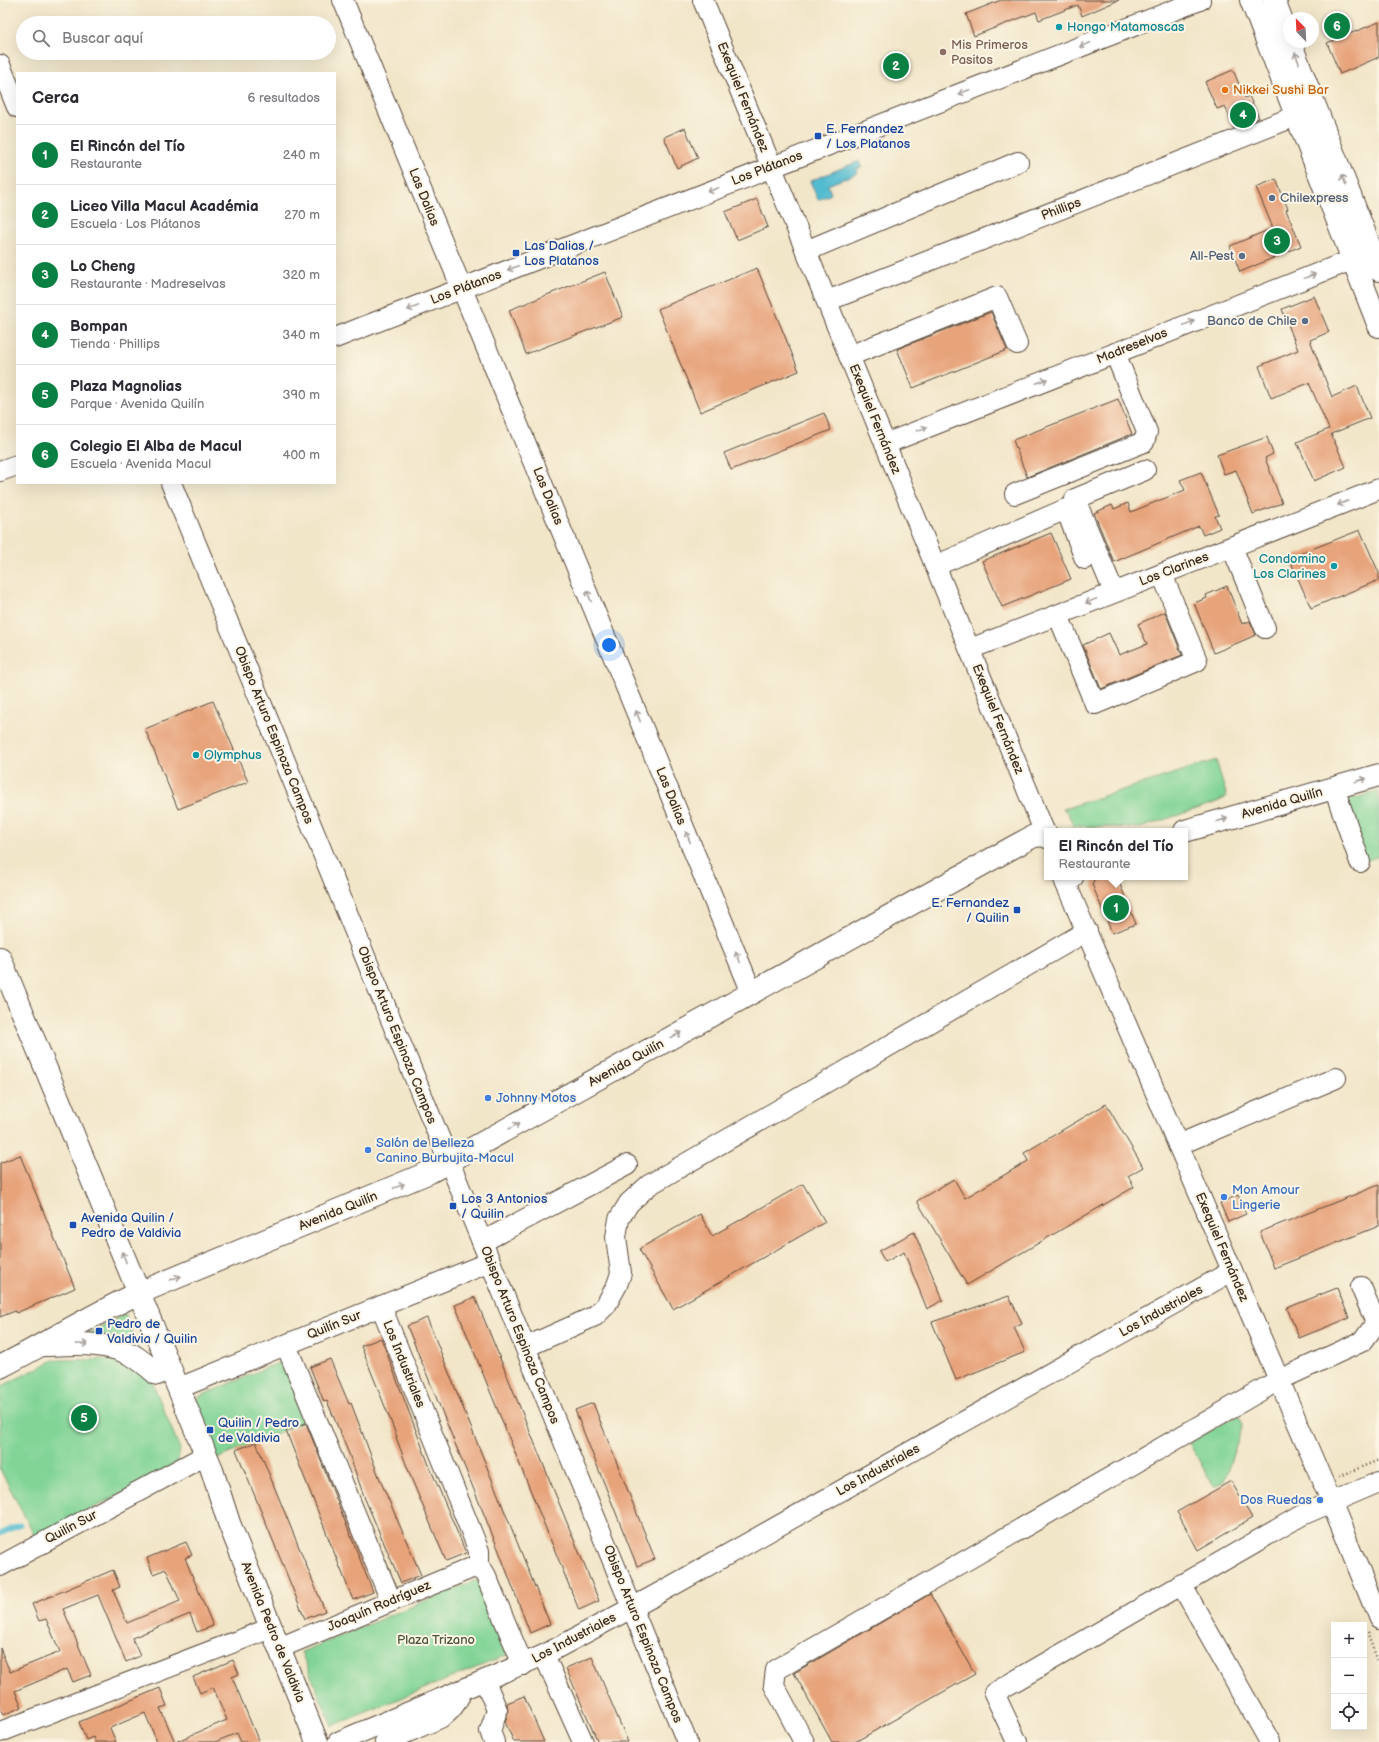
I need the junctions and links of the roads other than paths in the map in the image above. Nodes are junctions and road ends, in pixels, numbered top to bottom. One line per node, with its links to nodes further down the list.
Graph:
1 (343, 0): 15 (street, Las Dalias)
2 (703, 0): 12 (street, Exequiel Fernández)
3 (1200, 0): 12 (street, Los Plátanos, one-way to 12)
4 (1251, 0): 10 (main road)
5 (1274, 0): 6 (main road)
6 (1283, 23)
7 (1292, 48): 14 (main road, one-way to 7)
8 (0, 65): 9 (street)
9 (16, 105)
10 (1296, 116): 14 (main road); 16 (street, Phillips)
11 (1018, 162): 13 (street)
12 (772, 166): 13 (street, Exequiel Fernández); 15 (street, Los Plátanos, one-way to 15)
13 (806, 251): 16 (street, Exequiel Fernández)
14 (1371, 258): 17 (main road); 20 (street, Madreselvas, one-way to 14)
15 (462, 288): 18 (street, Los Plátanos, one-way to 18); 46 (street, Las Dalias, one-way to 15)
16 (827, 301): 21 (street, Exequiel Fernández)
17 (1379, 326)
18 (336, 338)
19 (1017, 344): 21 (street)
20 (1115, 353): 22 (street, Madreselvas, one-way to 20); 28 (street)
21 (849, 356): 22 (street, Exequiel Fernández)
22 (885, 444): 31 (street, Exequiel Fernández)
23 (16, 465): 25 (street)
24 (1144, 470): 33 (street)
25 (0, 472)
26 (171, 484): 49 (street, Obispo Arturo Espinoza Campos)
27 (1379, 489): 29 (street, Los Clarines, one-way to 29)
28 (1015, 494)
29 (1232, 547): 32 (street, Los Clarines); 35 (street)
30 (1085, 559): 31 (street)
31 (935, 566): 36 (street, Exequiel Fernández)
32 (1162, 574): 33 (street, Los Clarines); 34 (street)
33 (1114, 592): 34 (street, Los Clarines, one-way to 34)
34 (1058, 615): 36 (street, Los Clarines)
35 (1265, 628)
36 (970, 649): 39 (street, Exequiel Fernández)
37 (1379, 775): 38 (main road, Avenida Quilín, one-way to 37)
38 (1334, 788): 40 (main road, Avenida Quilín, one-way to 38); 42 (street)
39 (1044, 829)
40 (1188, 830)
41 (1044, 836): 46 (main road, Avenida Quilín)
42 (1360, 862)
43 (1067, 880): 44 (street, Exequiel Fernández)
44 (1087, 931): 48 (street, Exequiel Fernández); 59 (street)
45 (0, 958): 55 (main road, Avenida Pedro de Valdivia)
46 (752, 993): 49 (main road, Avenida Quilín, one-way to 46)
47 (1336, 1078): 48 (street)
48 (1178, 1145): 53 (street, Exequiel Fernández)
49 (449, 1162): 51 (street, Obispo Arturo Espinoza Campos); 55 (main road, Avenida Quilín, one-way to 49)
50 (627, 1165): 51 (street)
51 (482, 1242): 52 (street, Obispo Arturo Espinoza Campos)
52 (490, 1262): 56 (street, Quilín Sur); 59 (street, Obispo Arturo Espinoza Campos)
53 (1232, 1271): 62 (street, Exequiel Fernández); 71 (street, Los Industriales)
54 (1361, 1287): 62 (street)
55 (132, 1296): 57 (main road, Avenida Quilín); 61 (main road, Avenida Pedro de Valdivia); 63 (main road, Avenida Pedro de Valdivia)
56 (381, 1306): 58 (street, Quilín Sur); 68 (street, Los Industriales)
57 (43, 1345): 60 (main road, Avenida Quilín); 61 (main road, one-way to 61)
58 (286, 1345): 63 (street, Quilín Sur); 70 (street)
59 (526, 1347): 71 (street, Obispo Arturo Espinoza Campos)
60 (0, 1367)
61 (157, 1374): 64 (main road, Avenida Pedro de Valdivia)
62 (1279, 1380): 66 (street, Exequiel Fernández); 86 (street)
63 (179, 1388): 64 (main road, Avenida Pedro de Valdivia)
64 (200, 1458): 67 (street, Quilín Sur); 73 (main road, Avenida Pedro de Valdivia)
65 (1379, 1482): 66 (street)
66 (1331, 1501): 69 (street); 72 (street, Exequiel Fernández)
67 (0, 1566)
68 (479, 1569): 70 (street, Joaquín Rodríguez); 75 (street, Los Industriales)
69 (1181, 1584): 87 (street); 88 (street)
70 (391, 1601): 73 (street, Joaquín Rodríguez)
71 (632, 1608): 74 (street, Los Industriales); 85 (street, Obispo Arturo Espinoza Campos)
72 (1379, 1619)
73 (275, 1638): 78 (street, Joaquín Rodríguez); 80 (main road, Avenida Pedro de Valdivia)
74 (544, 1656): 75 (street, Los Industriales); 84 (street)
75 (523, 1665): 76 (street, Los Industriales)
76 (485, 1681): 77 (street, Los Industriales); 83 (street)
77 (462, 1691): 79 (street); 81 (street, Los Industriales)
78 (0, 1732)
79 (417, 1736): 82 (street)
80 (317, 1742)
81 (338, 1742)
82 (385, 1742)
83 (494, 1742)
84 (583, 1742)
85 (687, 1742)
86 (804, 1742)
87 (1017, 1742)
88 (1270, 1742)

